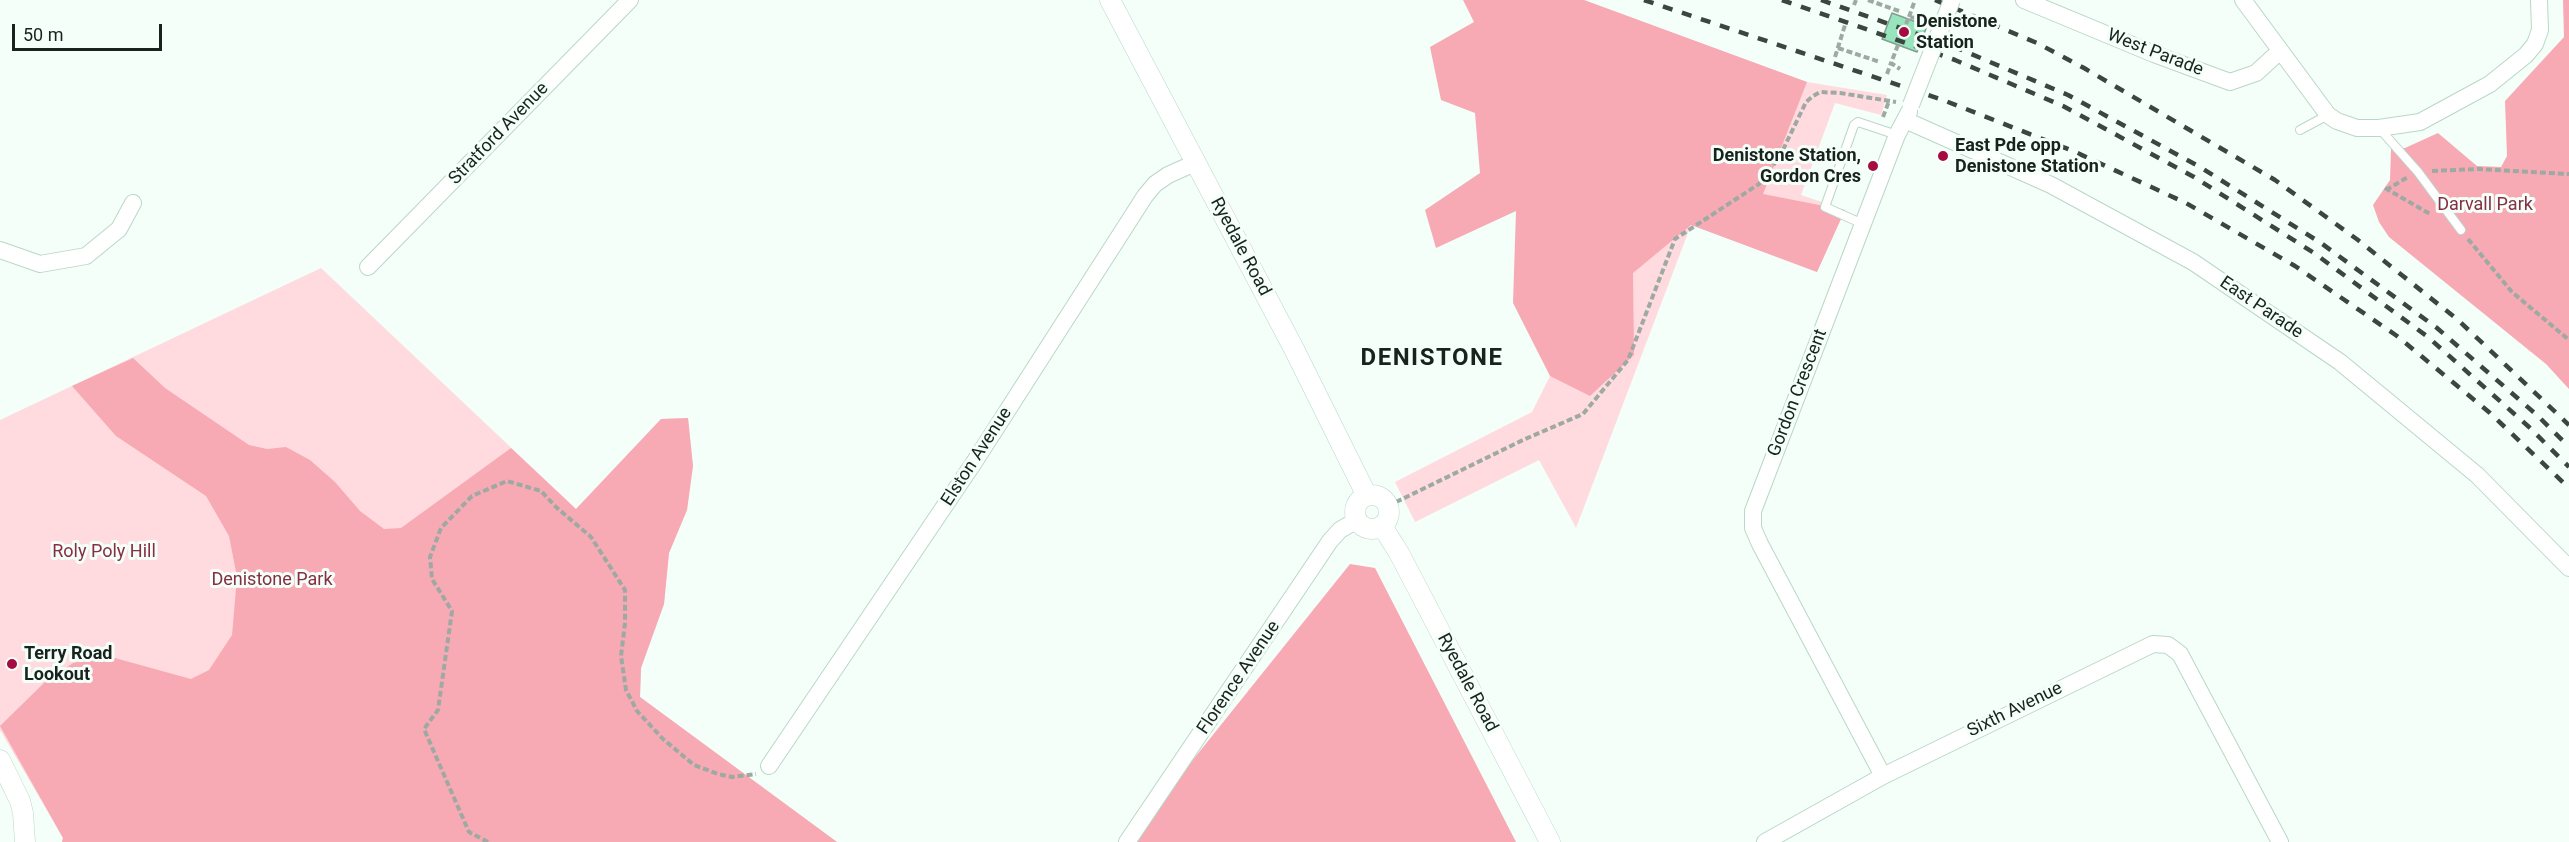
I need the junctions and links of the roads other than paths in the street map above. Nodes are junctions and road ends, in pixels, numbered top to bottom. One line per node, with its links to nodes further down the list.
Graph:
1 (630, 0): 17 (street, Stratford Avenue)
2 (1110, 0): 12 (street, Ryedale Road)
3 (1952, 0): 9 (street, Gordon Crescent, bridge)
4 (2024, 0): 7 (street, West Parade)
5 (2242, 0): 7 (street)
6 (2539, 0): 10 (street)
7 (2280, 51): 8 (street)
8 (2328, 115): 10 (street); 11 (lane)
9 (1904, 120): 14 (street, Gordon Crescent); 14 (lane); 21 (street, East Parade)
10 (2379, 128): 15 (lane)
11 (2300, 130)
12 (1195, 163): 18 (street, Ryedale Road); 23 (street, Elston Avenue)
13 (133, 203): 16 (street)
14 (1863, 224): 24 (street, Gordon Crescent)
15 (2461, 230)
16 (0, 250)
17 (368, 267)
18 (1366, 496): 19 (street); 20 (street)
19 (1357, 520): 20 (street); 26 (street, Florence Avenue)
20 (1382, 526): 27 (street, Ryedale Road)
21 (2569, 568)
22 (0, 760): 25 (street)
23 (769, 766)
24 (1883, 776): 28 (street, Sixth Avenue); 29 (street, Sixth Avenue)
25 (25, 842)
26 (1127, 842)
27 (1550, 842)
28 (1765, 842)
29 (2280, 842)

